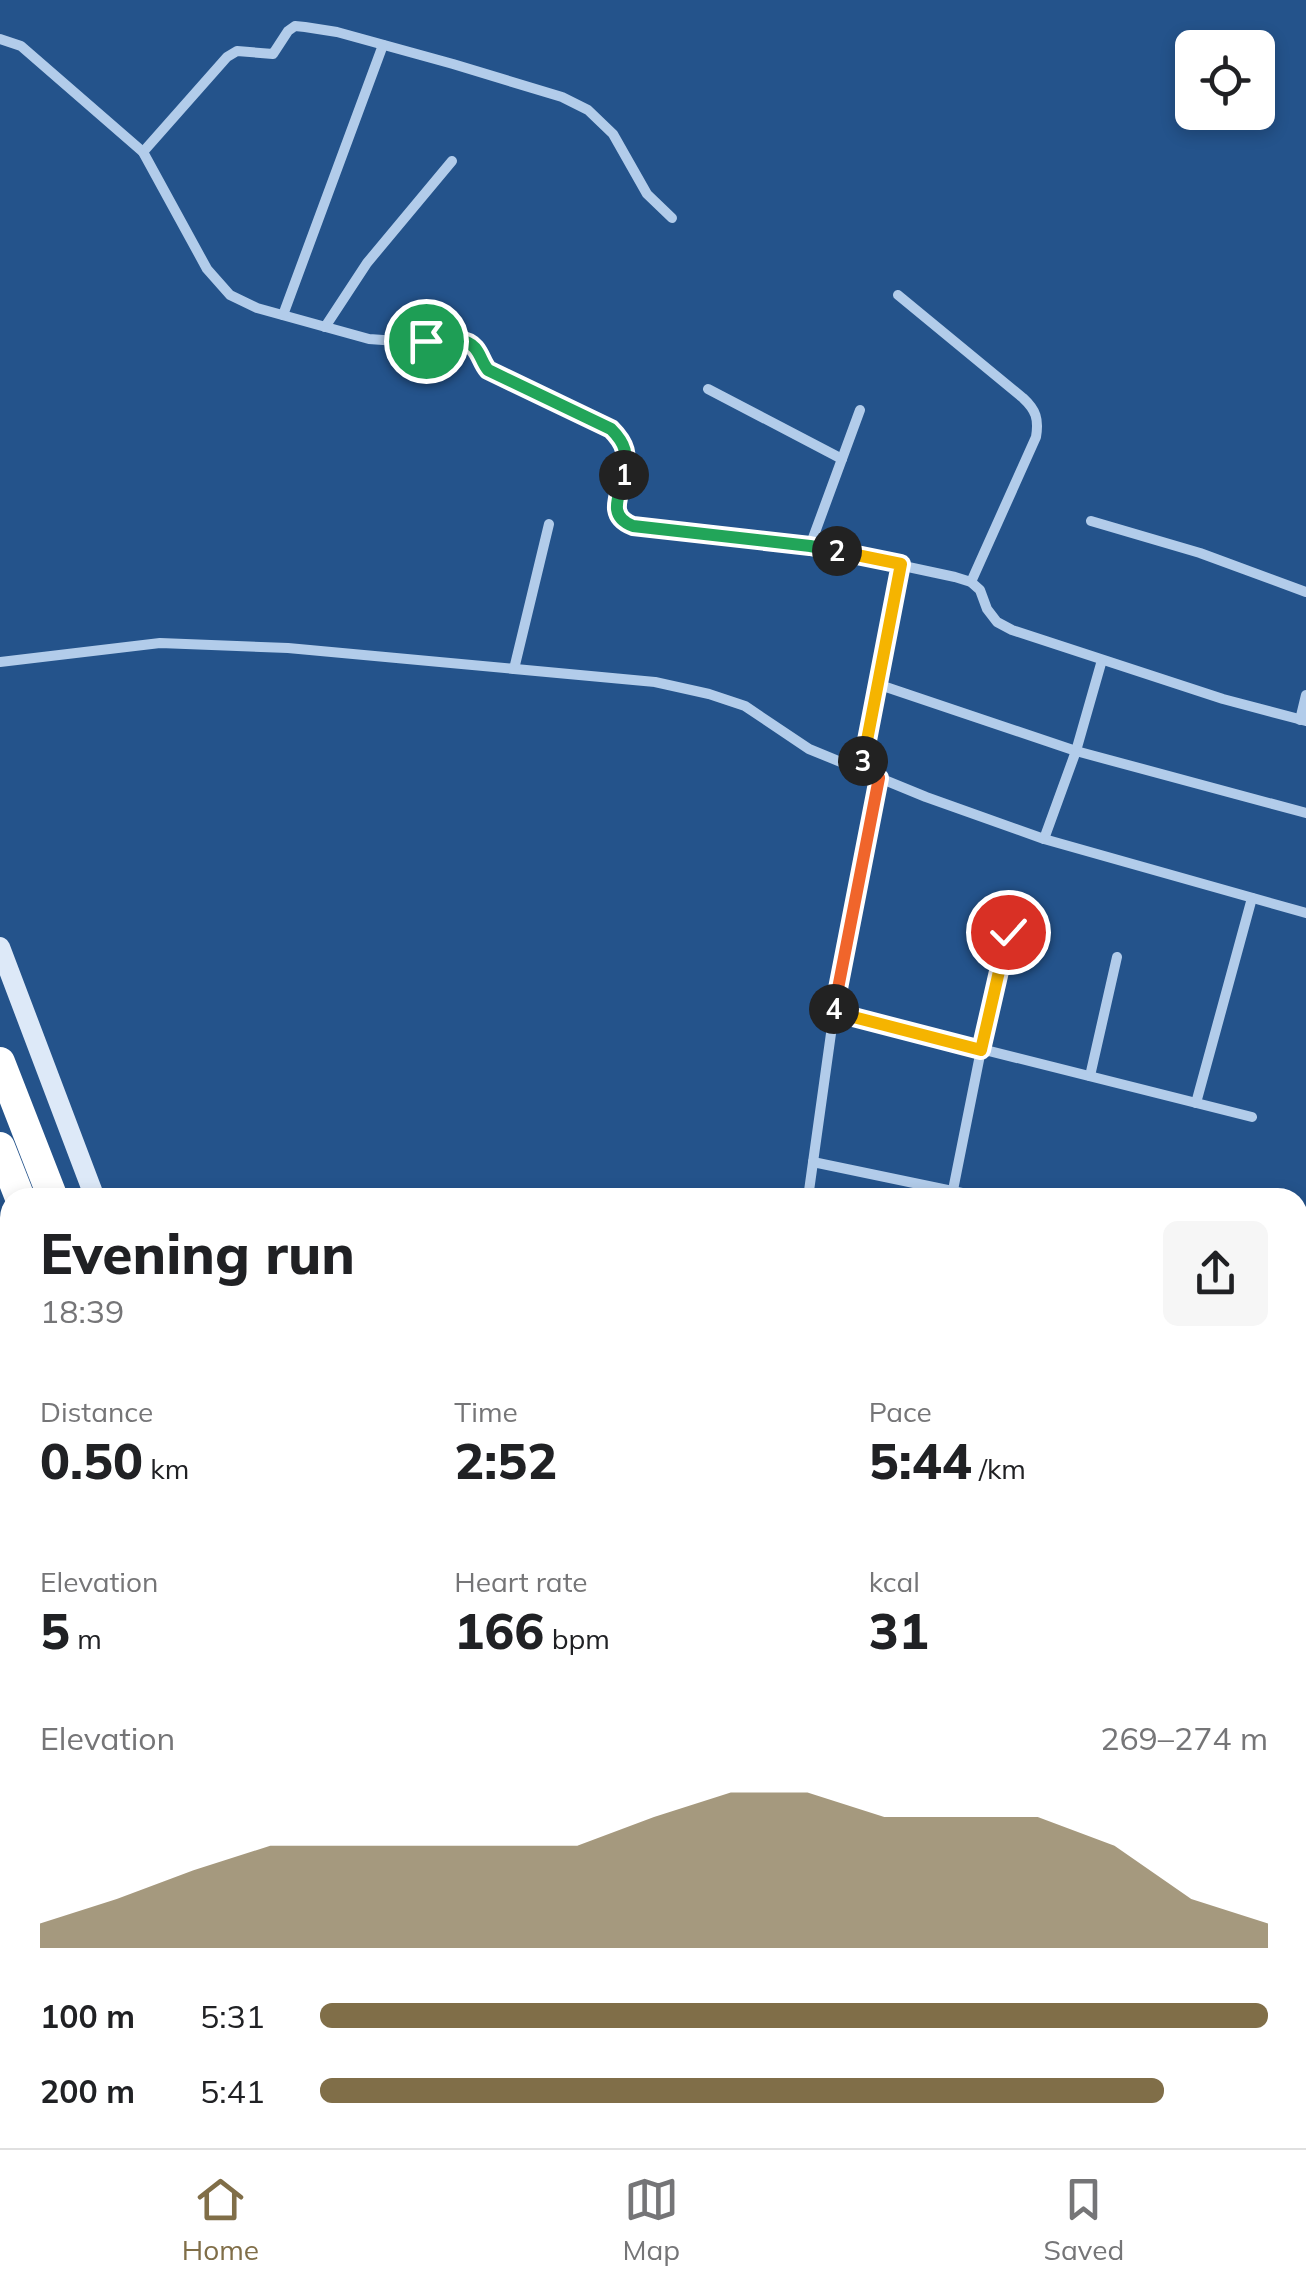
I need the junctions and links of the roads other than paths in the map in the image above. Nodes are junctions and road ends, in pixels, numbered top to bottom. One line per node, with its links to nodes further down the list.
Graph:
1 (0, 39): 3 (street)
2 (383, 45): 3 (street); 5 (street); 7 (street)
3 (143, 152): 7 (street)
4 (452, 161): 8 (street)
5 (672, 218)
6 (898, 296): 16 (street)
7 (283, 316): 8 (street)
8 (325, 327): 14 (street)
9 (708, 389): 11 (street)
10 (860, 410): 11 (street)
11 (842, 460): 14 (street)
12 (1091, 521): 17 (street)
13 (550, 524): 20 (street)
14 (810, 546): 15 (street)
15 (901, 564): 16 (street); 21 (street)
16 (971, 582): 18 (street)
17 (1306, 592)
18 (1102, 660): 23 (street); 24 (street)
19 (0, 662): 20 (street)
20 (514, 669): 25 (street)
21 (880, 685): 24 (street); 25 (street)
22 (1306, 694): 23 (street)
23 (1303, 721)
24 (1076, 751): 27 (street); 28 (street)
25 (861, 772): 26 (street)
26 (879, 778): 28 (street); 34 (street)
27 (1306, 814)
28 (1044, 839): 29 (street)
29 (1252, 898): 30 (street); 38 (street)
30 (1306, 913)
31 (1008, 932): 35 (street)
32 (0, 947): 44 (street)
33 (1117, 958): 37 (street)
34 (834, 1012): 35 (street); 41 (street)
35 (981, 1050): 37 (street); 47 (street)
36 (0, 1062): 43 (highway)
37 (1090, 1076): 38 (street)
38 (1196, 1103): 39 (street)
39 (1252, 1117)
40 (0, 1146): 42 (highway)
41 (813, 1162): 45 (street); 46 (street)
42 (16, 1188)
43 (50, 1188)
44 (91, 1188)
45 (809, 1188)
46 (943, 1188)
47 (953, 1188)

